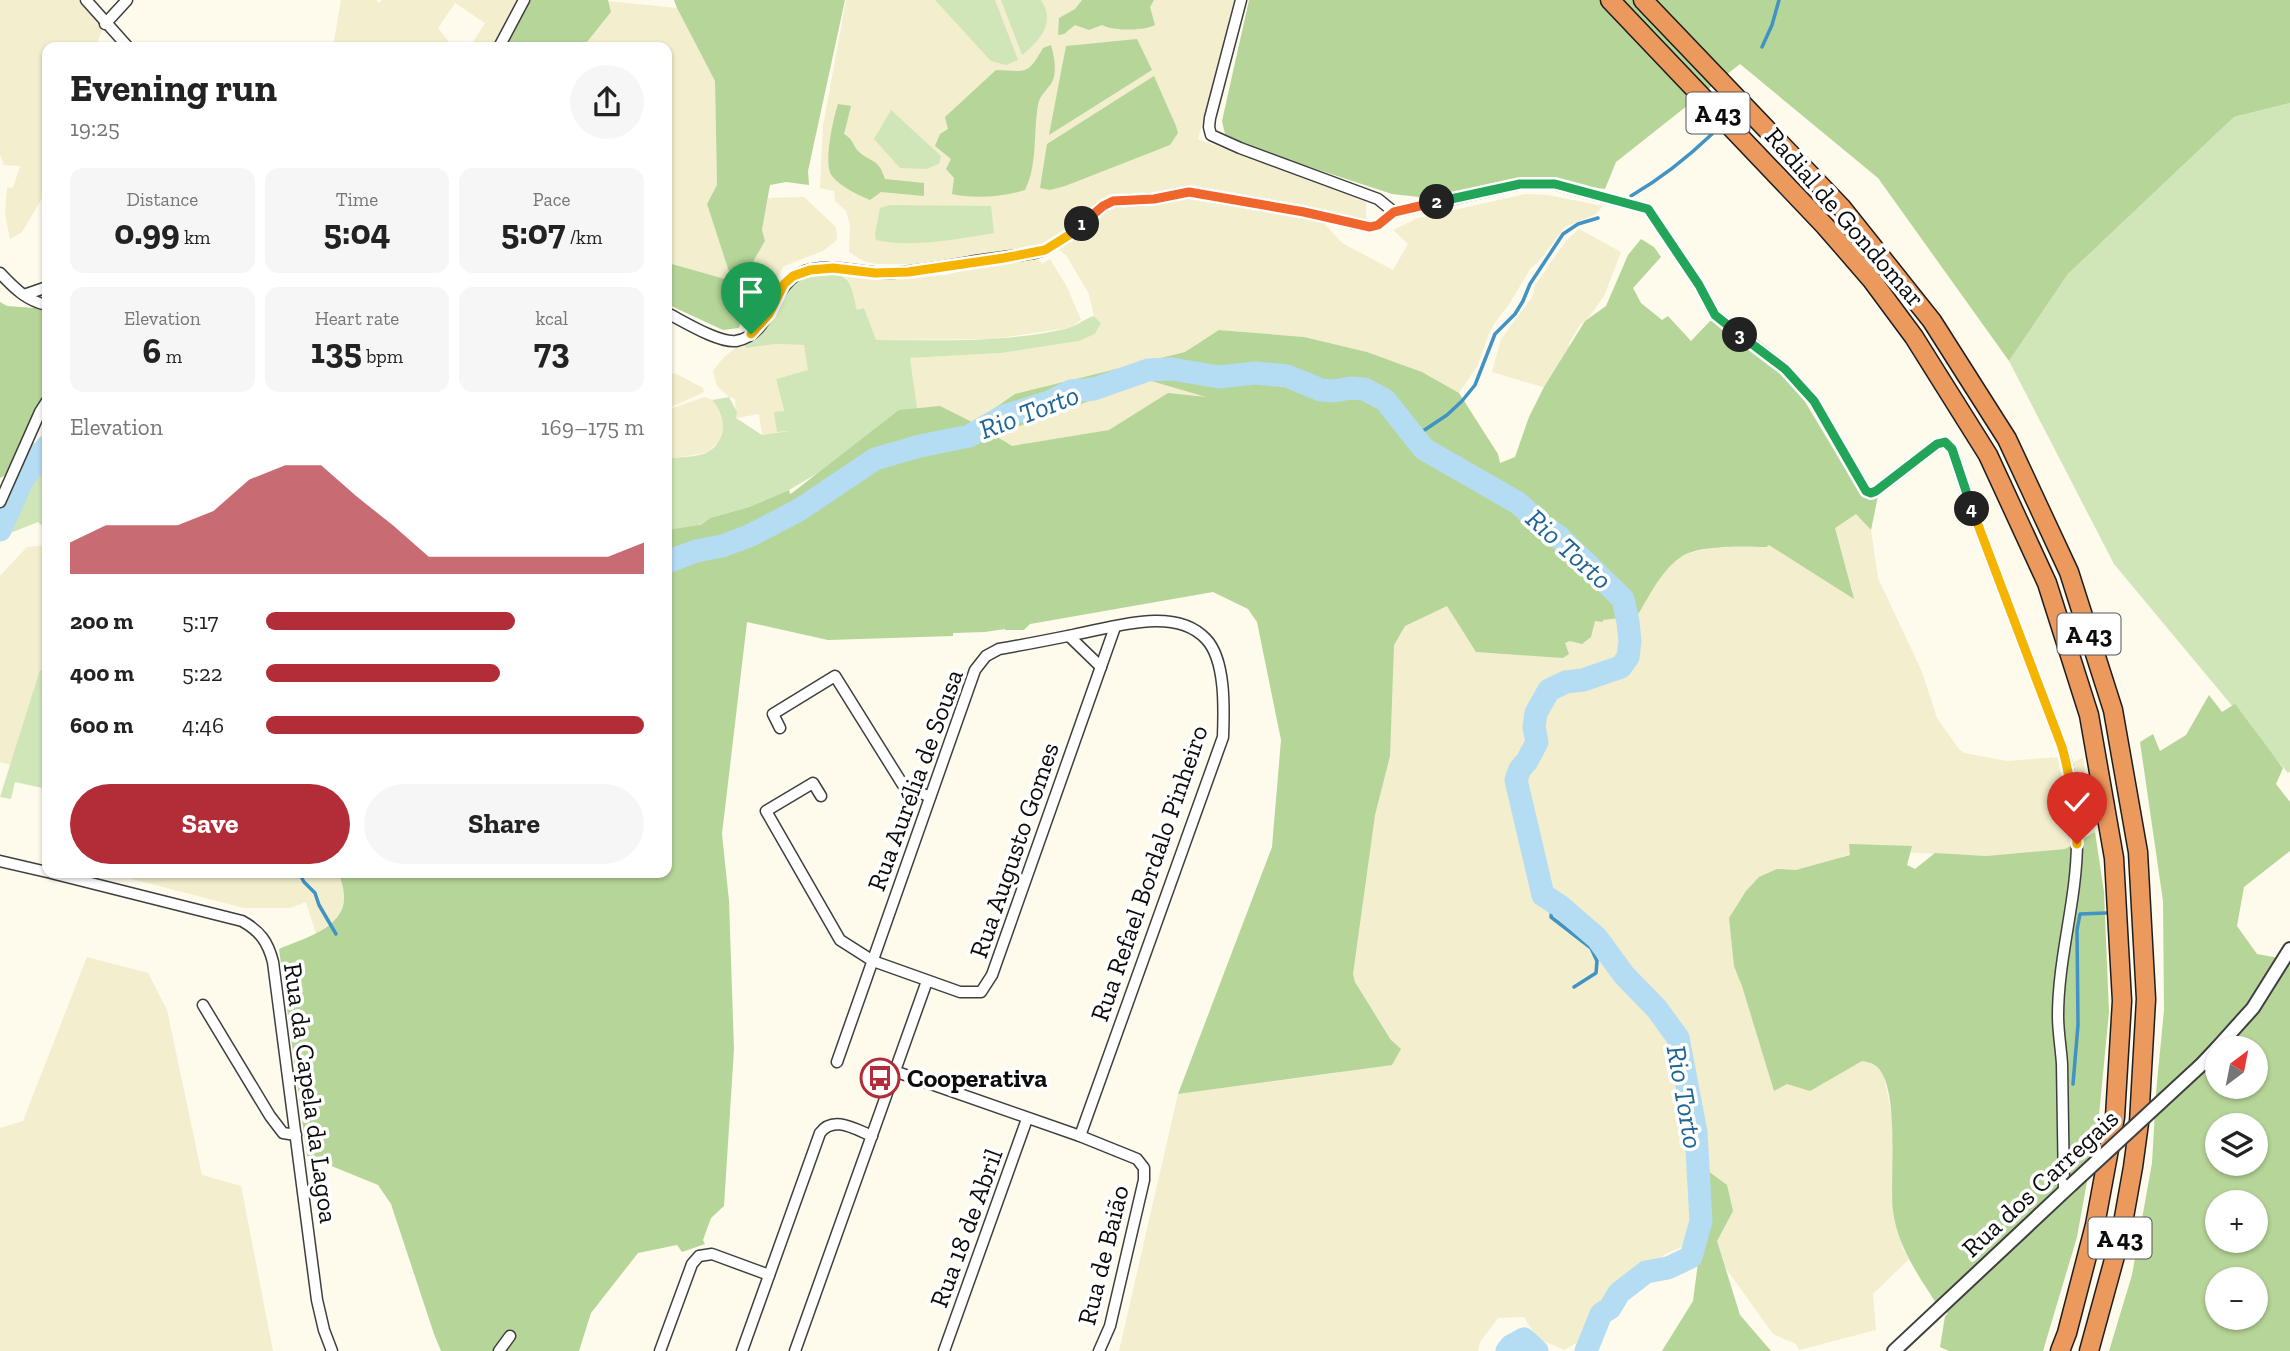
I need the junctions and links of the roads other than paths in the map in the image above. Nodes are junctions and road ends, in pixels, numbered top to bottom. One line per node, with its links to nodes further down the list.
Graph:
1 (86, 0): 7 (street)
2 (127, 0): 7 (street)
3 (524, 0): 9 (street)
4 (1241, 0): 10 (street)
5 (1610, 0): 50 (highway, Radial de Gondomar / A 43)
6 (1643, 0): 51 (highway, Radial de Gondomar / A 43)
7 (105, 24): 8 (street)
8 (123, 42)
9 (502, 42)
10 (1394, 212): 15 (street); 39 (street)
11 (0, 273): 13 (street)
12 (42, 289): 13 (street)
13 (23, 295): 14 (street)
14 (42, 304)
15 (672, 315)
16 (42, 409): 17 (street)
17 (0, 502)
18 (1115, 627): 19 (street, Rua Refael Bordalo Pinheiro); 20 (street, Rua Augusto Gomes); 38 (street, Rua Refael Bordalo Pinheiro)
19 (1069, 636): 20 (street); 23 (street, Rua Aurélia de Sousa)
20 (1101, 667): 29 (street, Rua Augusto Gomes)
21 (780, 728): 23 (street)
22 (821, 796): 28 (street)
23 (930, 797): 28 (street, Rua Aurélia de Sousa)
24 (0, 861): 25 (street, Rua da Capela da Lagoa)
25 (42, 871)
26 (70, 878): 36 (street, Rua da Capela da Lagoa)
27 (2290, 949): 31 (street, Rua dos Carregais)
28 (873, 961): 29 (street); 33 (street, Rua Aurélia de Sousa)
29 (927, 981): 34 (street)
30 (203, 1005): 36 (street)
31 (2228, 1036)
32 (2205, 1061): 39 (street, Rua dos Carregais, bridge)
33 (837, 1062)
34 (894, 1072): 35 (street); 37 (street)
35 (1027, 1119): 38 (street); 47 (street, Rua 18 de Abril)
36 (296, 1135): 42 (street, Rua da Capela da Lagoa)
37 (872, 1136): 40 (street); 46 (street)
38 (1080, 1136): 48 (street, Rua de Baião)
39 (2068, 1188): 49 (street, Rua dos Carregais)
40 (769, 1275): 44 (street); 45 (street)
41 (510, 1336): 43 (street)
42 (332, 1351)
43 (499, 1351)
44 (660, 1351)
45 (742, 1351)
46 (795, 1351)
47 (944, 1351)
48 (1099, 1351)
49 (1894, 1351)
50 (2060, 1351)
51 (2089, 1351)

